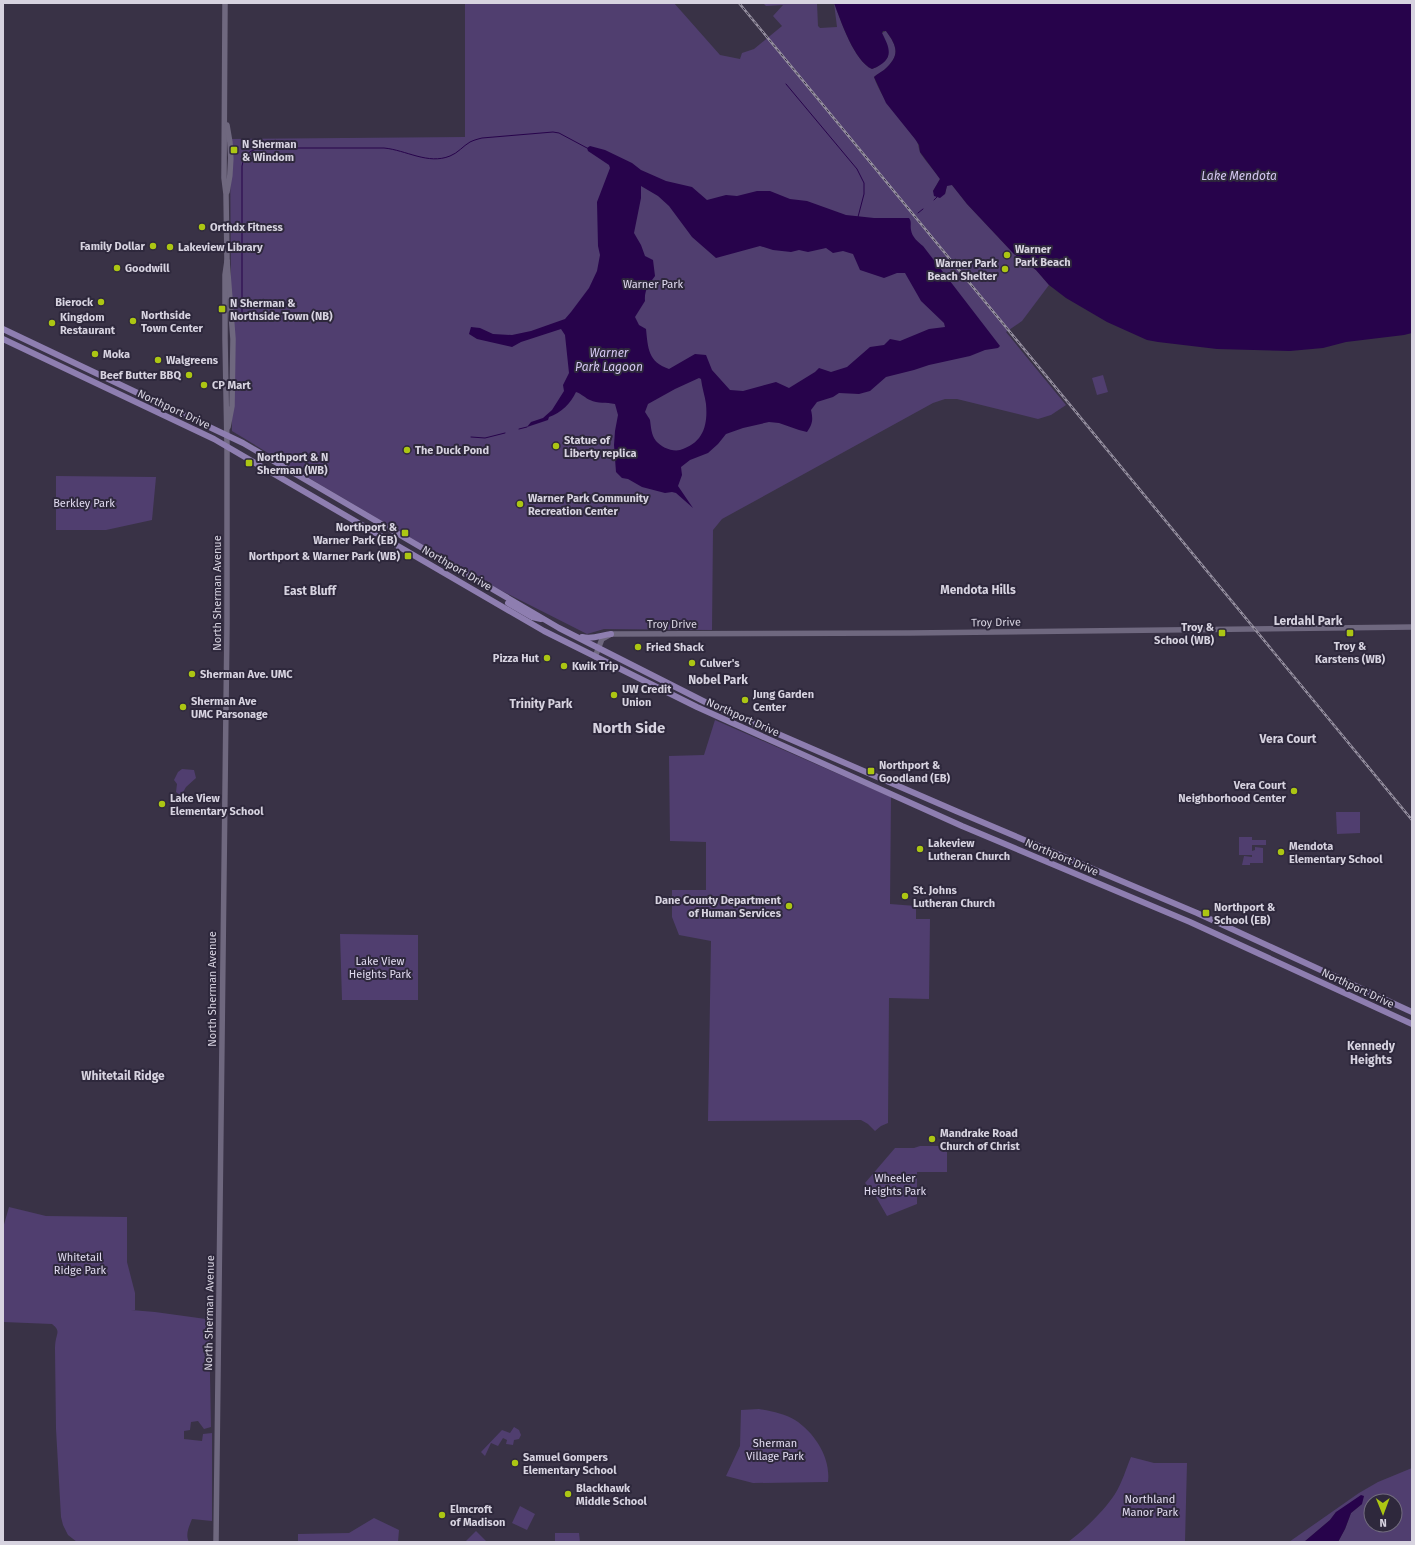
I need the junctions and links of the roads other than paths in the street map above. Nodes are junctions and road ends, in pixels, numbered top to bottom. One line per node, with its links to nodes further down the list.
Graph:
1 (225, 3): 6 (street, North Sherman Avenue)
2 (3, 329): 4 (main road, Northport Drive)
3 (3, 339): 5 (main road, Northport Drive)
4 (120, 385): 5 (main road); 6 (main road, Northport Drive)
5 (102, 386): 7 (main road, Northport Drive)
6 (227, 435): 7 (street, North Sherman Avenue); 9 (main road, Northport Drive)
7 (227, 446): 14 (main road, Northport Drive); 19 (street, North Sherman Avenue)
8 (508, 603): 9 (main road)
9 (544, 619): 11 (main road, Northport Drive)
10 (1412, 627): 12 (street, Troy Drive)
11 (559, 628): 12 (main road); 13 (main road, Northport Drive)
12 (611, 634): 13 (street)
13 (598, 648): 14 (street); 16 (main road, Northport Drive)
14 (595, 657): 15 (main road, Northport Drive)
15 (650, 684): 16 (main road); 18 (main road, Northport Drive)
16 (699, 699): 17 (main road, Northport Drive)
17 (1412, 1012)
18 (1412, 1024)
19 (216, 1542)

